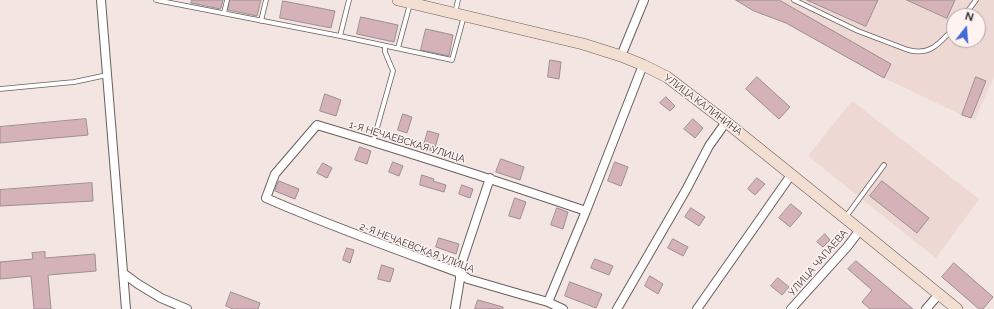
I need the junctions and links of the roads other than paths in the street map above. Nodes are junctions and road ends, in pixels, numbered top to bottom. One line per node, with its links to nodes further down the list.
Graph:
1 (101, 0): 22 (street)
2 (156, 0): 12 (lane)
3 (184, 0): 12 (lane)
4 (227, 0): 13 (lane)
5 (266, 0): 15 (lane)
6 (349, 0): 16 (lane)
7 (398, 0): 11 (main road, УЛИЦА КАЛИНИНА)
8 (458, 0): 14 (lane)
9 (644, 0): 20 (street)
10 (794, 0): 17 (lane)
11 (410, 3): 14 (main road, УЛИЦА КАЛИНИНА); 19 (lane)
12 (182, 6): 13 (lane)
13 (224, 13): 15 (lane)
14 (460, 14): 19 (lane); 20 (main road, УЛИЦА КАЛИНИНА)
15 (261, 20): 16 (lane)
16 (340, 36): 18 (lane)
17 (946, 36)
18 (385, 46): 19 (lane); 25 (lane)
19 (398, 48)
20 (621, 56): 21 (main road, УЛИЦА КАЛИНИНА)
21 (643, 65): 24 (main road, УЛИЦА КАЛИНИНА); 30 (street)
22 (107, 75): 23 (lane); 33 (street)
23 (0, 89)
24 (726, 122): 27 (main road, УЛИЦА КАЛИНИНА); 41 (street)
25 (373, 142): 28 (street, 1-Я НЕЧАЕВСКАЯ УЛИЦА); 29 (street, 1-Я НЕЧАЕВСКАЯ УЛИЦА)
26 (884, 165): 31 (lane)
27 (791, 175): 31 (main road, УЛИЦА КАЛИНИНА); 42 (street)
28 (490, 178): 30 (street, 1-Я НЕЧАЕВСКАЯ УЛИЦА); 34 (street)
29 (266, 198): 34 (street, 2-Я НЕЧАЕВСКАЯ УЛИЦА)
30 (586, 211): 36 (street)
31 (845, 218): 32 (main road, УЛИЦА КАЛИНИНА)
32 (860, 230): 35 (main road, УЛИЦА КАЛИНИНА); 43 (street, УЛИЦА ЧАПАЕВА)
33 (123, 272): 37 (street); 38 (street)
34 (460, 273): 36 (street, 2-Я НЕЧАЕВСКАЯ УЛИЦА); 39 (street)
35 (938, 294): 44 (street); 45 (main road, УЛИЦА КАЛИНИНА)
36 (548, 302): 40 (street, 2-Я НЕЧАЕВСКАЯ УЛИЦА)
37 (126, 309)
38 (186, 309)
39 (455, 309)
40 (563, 309)
41 (617, 309)
42 (697, 309)
43 (791, 309)
44 (926, 309)
45 (957, 309)

